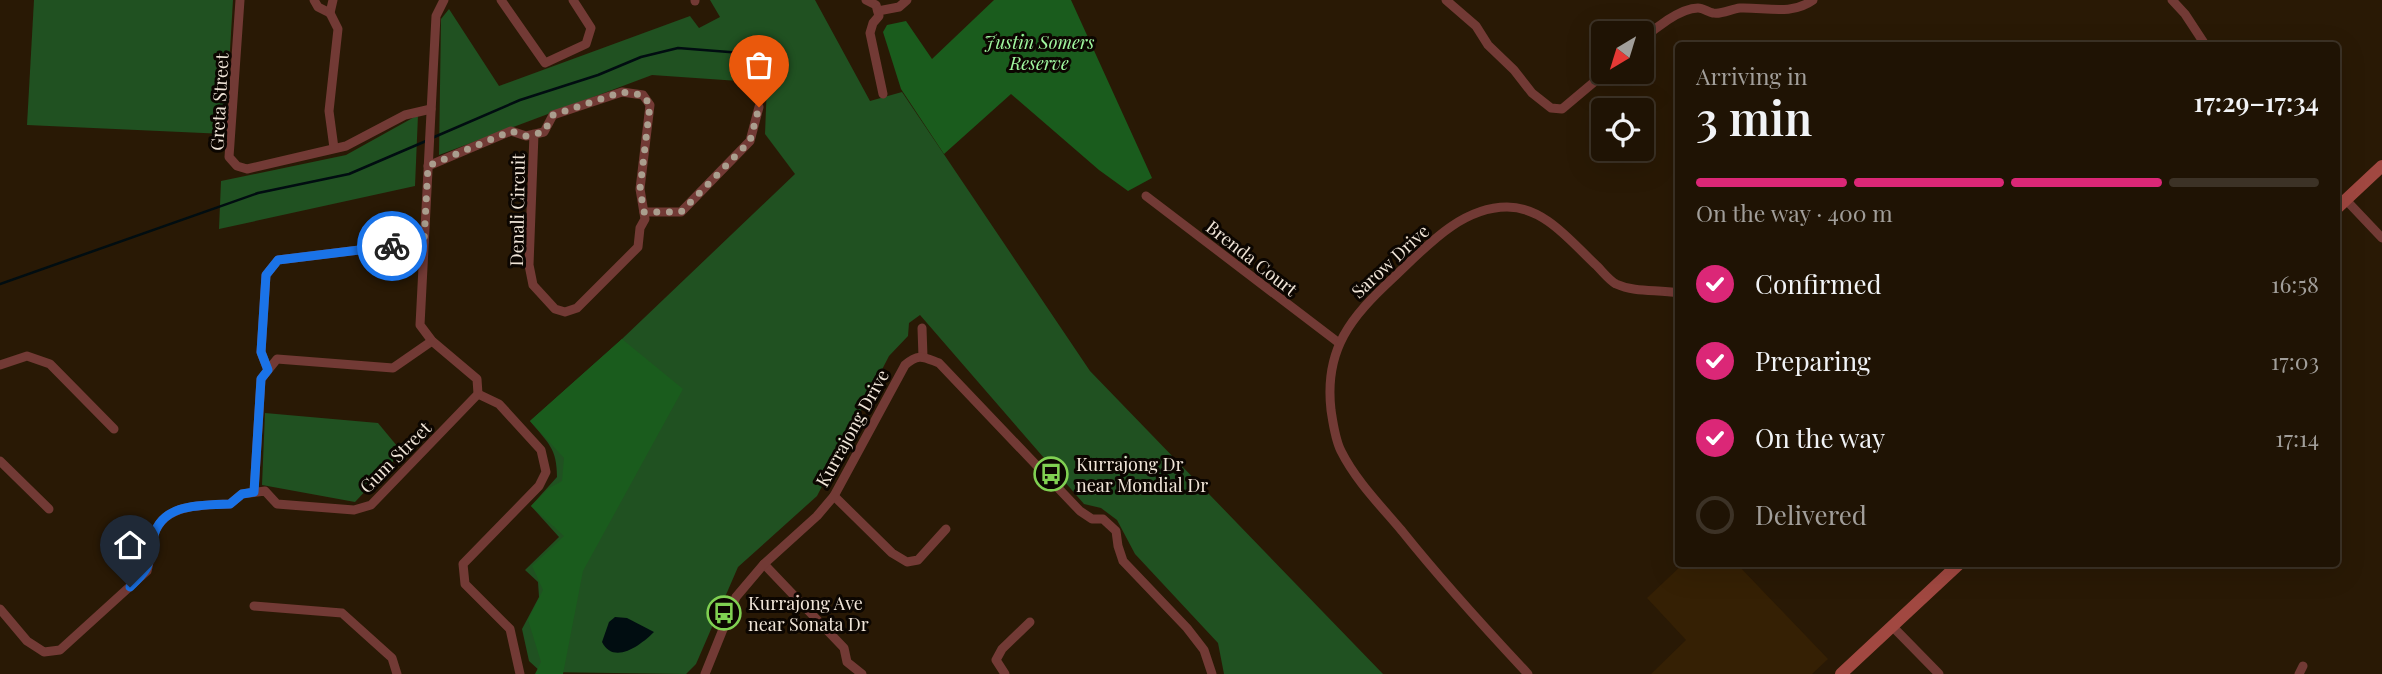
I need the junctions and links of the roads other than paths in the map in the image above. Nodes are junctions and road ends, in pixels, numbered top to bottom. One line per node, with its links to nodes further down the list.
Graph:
1 (240, 0): 21 (street, Greta Street)
2 (314, 0): 13 (street)
3 (333, 0): 13 (street)
4 (444, 0): 19 (street)
5 (501, 0): 6 (street)
6 (573, 0)
7 (866, 0): 12 (street)
8 (906, 0): 12 (street)
9 (1446, 0): 16 (street)
10 (1813, 0): 14 (street)
11 (2172, 0): 15 (street)
12 (878, 11): 17 (street)
13 (330, 13): 21 (street)
14 (1654, 29)
15 (2203, 42)
16 (1592, 84)
17 (883, 94)
18 (759, 107): 27 (street)
19 (431, 109): 21 (street, Greta Street); 22 (street)
20 (534, 134): 22 (street, Denali Circuit); 27 (street, Denali Circuit); 27 (street, Denali Circuit)
21 (334, 148)
22 (428, 166): 29 (street)
23 (2382, 166): 25 (street)
24 (1146, 197): 33 (street, Brenda Court)
25 (2346, 200): 26 (street); 28 (street)
26 (2340, 205)
27 (644, 212)
28 (2382, 238)
29 (424, 242): 32 (street); 36 (street)
30 (1675, 292): 33 (street, Sarow Drive)
31 (922, 328): 34 (street)
32 (432, 341): 36 (street); 37 (street)
33 (1339, 343): 56 (street, Sarow Drive)
34 (923, 357): 41 (street, Kurrajong Drive); 55 (street)
35 (0, 365): 38 (street)
36 (268, 370): 40 (street)
37 (478, 394): 40 (street, Gum Street); 52 (street)
38 (114, 429)
39 (0, 461): 42 (street)
40 (254, 492): 47 (street)
41 (834, 496): 43 (street); 44 (street, Kurrajong Drive)
42 (49, 509)
43 (946, 529)
44 (764, 565): 50 (street, Kurrajong Drive); 53 (street)
45 (1956, 567): 49 (street)
46 (254, 606): 51 (street)
47 (0, 609)
48 (1030, 622): 54 (street)
49 (1892, 626): 57 (street); 58 (street)
50 (710, 672)
51 (397, 674)
52 (520, 674)
53 (862, 674)
54 (1005, 674)
55 (1212, 674)
56 (1528, 674)
57 (1841, 674)
58 (1940, 674)

